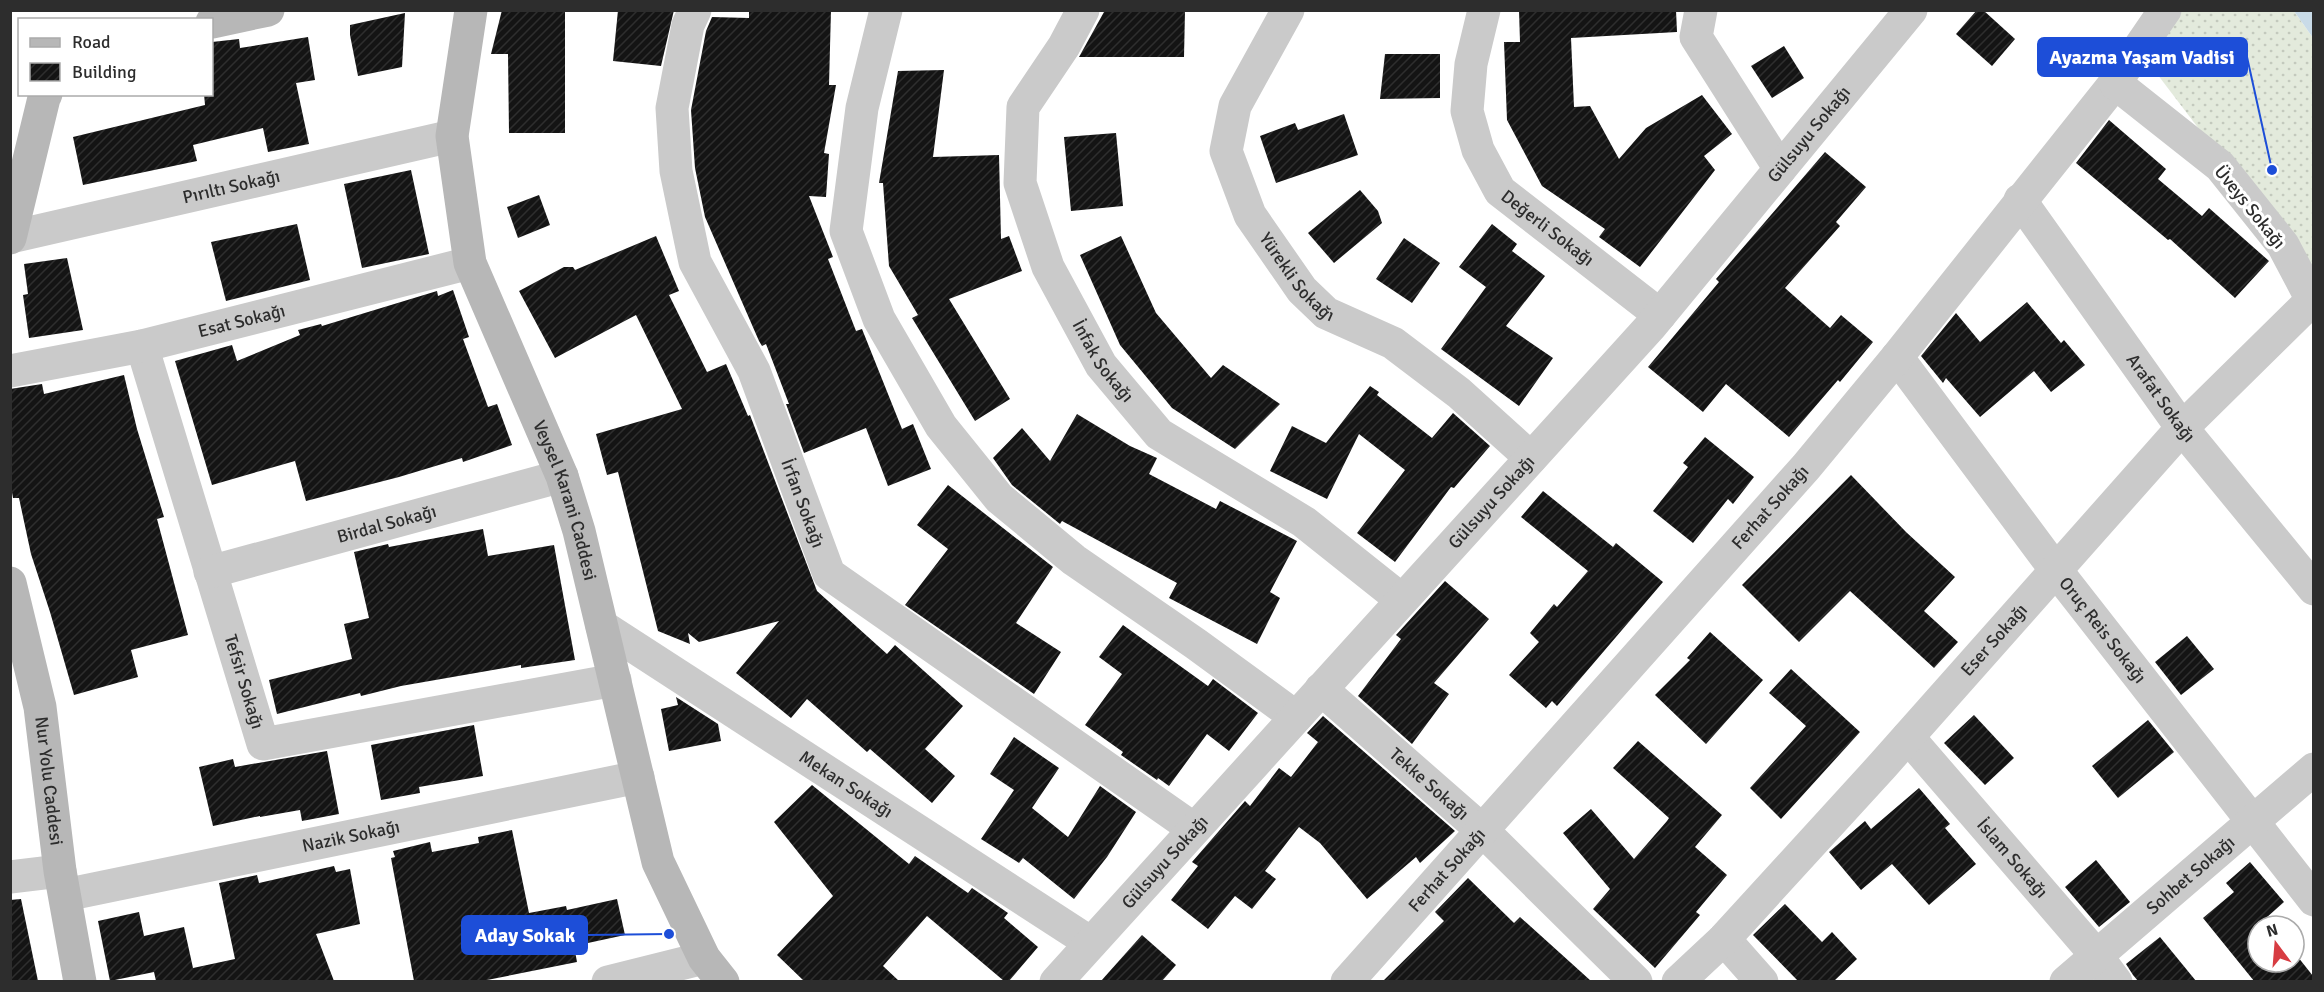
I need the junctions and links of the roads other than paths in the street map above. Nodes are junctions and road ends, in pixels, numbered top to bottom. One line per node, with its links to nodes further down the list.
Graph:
1 (268, 10): 11 (main road)
2 (471, 10): 14 (main road, Veysel Karani Caddesi)
3 (695, 10): 40 (street, İrfan Sokağı)
4 (886, 10): 35 (street)
5 (1083, 10): 31 (street, İnfak Sokağı)
6 (1288, 10): 25 (street, Yürekli Sokağı)
7 (1484, 10): 20 (street, Değerli Sokağı)
8 (1701, 10): 15 (street)
9 (1911, 10): 15 (street, Gülsuyu Sokağı)
10 (2165, 10): 12 (street, Ferhat Sokağı)
11 (213, 22)
12 (2115, 83): 16 (street, Ferhat Sokağı); 19 (street, Üveys Sokağı)
13 (45, 96): 17 (main road)
14 (452, 136): 17 (street, Pırıltı Sokağı); 18 (main road, Veysel Karani Caddesi)
15 (1780, 169): 20 (street, Gülsuyu Sokağı)
16 (2020, 200): 22 (street, Ferhat Sokağı); 24 (street, Arafat Sokağı)
17 (11, 238)
18 (470, 263): 21 (street, Esat Sokağı); 26 (main road, Veysel Karani Caddesi)
19 (2312, 300): 24 (street, Eser Sokağı)
20 (1660, 315): 25 (street, Gülsuyu Sokağı)
21 (142, 346): 23 (street, Esat Sokağı); 28 (street, Tefsir Sokağı)
22 (1897, 357): 27 (street, Oruç Reis Sokağı); 41 (street, Ferhat Sokağı)
23 (10, 371)
24 (2182, 428): 27 (street, Eser Sokağı); 30 (street, Arafat Sokağı)
25 (1532, 458): 31 (street, Gülsuyu Sokağı)
26 (562, 476): 28 (street, Birdal Sokağı); 32 (main road, Veysel Karani Caddesi)
27 (2055, 569): 36 (street, Eser Sokağı); 39 (street, Oruç Reis Sokağı)
28 (210, 572): 33 (street, Tefsir Sokağı)
29 (10, 583): 43 (main road, Nur Yolu Caddesi)
30 (2313, 589)
31 (1402, 600): 34 (street, Gülsuyu Sokağı)
32 (602, 626): 33 (main road, Veysel Karani Caddesi); 46 (street, Mekan Sokağı)
33 (615, 680): 38 (main road, Veysel Karani Caddesi)
34 (1321, 689): 35 (street, Gülsuyu Sokağı); 41 (street, Tekke Sokağı)
35 (1296, 717): 40 (street, Gülsuyu Sokağı)
36 (1908, 737): 45 (street, Eser Sokağı); 47 (street, İslam Sokağı)
37 (2313, 769): 39 (street, Sohbet Sokağı)
38 (638, 777): 43 (street, Nazik Sokağı); 48 (main road, Veysel Karani Caddesi)
39 (2252, 822): 44 (street, Oruç Reis Sokağı); 47 (street, Sohbet Sokağı)
40 (1194, 829): 46 (street, Gülsuyu Sokağı)
41 (1482, 831): 52 (street, Ferhat Sokağı); 53 (street, Tekke Sokağı)
42 (10, 877): 43 (street, Nazik Sokağı)
43 (62, 883): 49 (main road, Nur Yolu Caddesi)
44 (2313, 900)
45 (1724, 939): 54 (street, Eser Sokağı); 55 (street)
46 (1091, 943): 51 (street, Gülsuyu Sokağı)
47 (2096, 955): 56 (street, Sohbet Sokağı); 57 (street, İslam Sokağı)
48 (713, 970): 50 (street)
49 (80, 981)
50 (608, 981)
51 (1056, 981)
52 (1347, 981)
53 (1636, 981)
54 (1678, 981)
55 (1762, 981)
56 (2066, 981)
57 (2115, 981)

